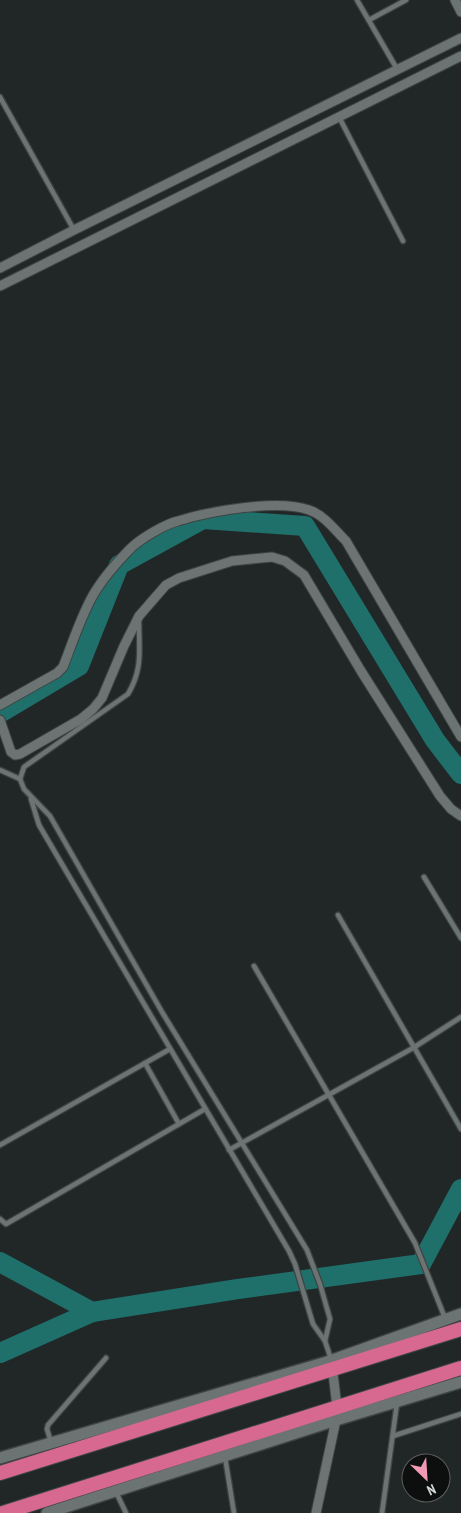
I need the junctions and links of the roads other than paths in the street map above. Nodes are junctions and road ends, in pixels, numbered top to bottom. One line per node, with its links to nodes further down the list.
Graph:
1 (357, 0): 5 (lane)
2 (406, 0): 5 (lane)
3 (455, 0): 4 (street)
4 (461, 12)
5 (369, 20): 8 (lane)
6 (461, 38): 8 (street)
7 (461, 56): 10 (street)
8 (398, 70): 11 (street)
9 (0, 97): 11 (lane)
10 (339, 117): 12 (lane); 14 (street)
11 (74, 230): 13 (street)
12 (403, 241)
13 (0, 268)
14 (0, 286)
15 (139, 616): 17 (street); 20 (lane); 22 (street)
16 (0, 706): 18 (street)
17 (0, 720)
18 (461, 737)
19 (0, 770): 20 (lane)
20 (20, 779): 21 (lane)
21 (31, 798): 29 (lane); 35 (lane)
22 (461, 816)
23 (424, 877): 25 (lane)
24 (338, 916): 28 (lane)
25 (461, 938)
26 (254, 966): 31 (lane)
27 (461, 1017): 28 (lane)
28 (413, 1048): 31 (lane); 34 (lane)
29 (170, 1049): 30 (lane); 32 (lane)
30 (145, 1063): 33 (lane); 36 (lane)
31 (329, 1094): 35 (lane); 40 (lane)
32 (205, 1109): 33 (lane); 37 (lane)
33 (180, 1124): 38 (lane)
34 (461, 1129)
35 (242, 1144): 37 (lane); 42 (lane)
36 (0, 1146)
37 (230, 1150): 42 (lane)
38 (0, 1219)
39 (461, 1314): 40 (street)
40 (446, 1319): 44 (street)
41 (461, 1329): 44 (highway)
42 (325, 1341): 44 (lane)
43 (106, 1358): 51 (lane)
44 (332, 1365): 48 (street); 51 (street); 54 (highway)
45 (461, 1368): 48 (highway)
46 (461, 1382): 47 (street)
47 (398, 1401): 48 (street); 50 (lane)
48 (337, 1413): 52 (street); 55 (highway); 60 (street)
49 (461, 1414): 50 (lane)
50 (393, 1436): 61 (lane)
51 (51, 1443): 53 (street)
52 (224, 1456): 55 (street); 59 (lane)
53 (0, 1458)
54 (0, 1473)
55 (112, 1485): 56 (highway); 57 (street); 58 (lane)
56 (4, 1513)
57 (47, 1513)
58 (126, 1513)
59 (234, 1513)
60 (316, 1513)
61 (382, 1513)

